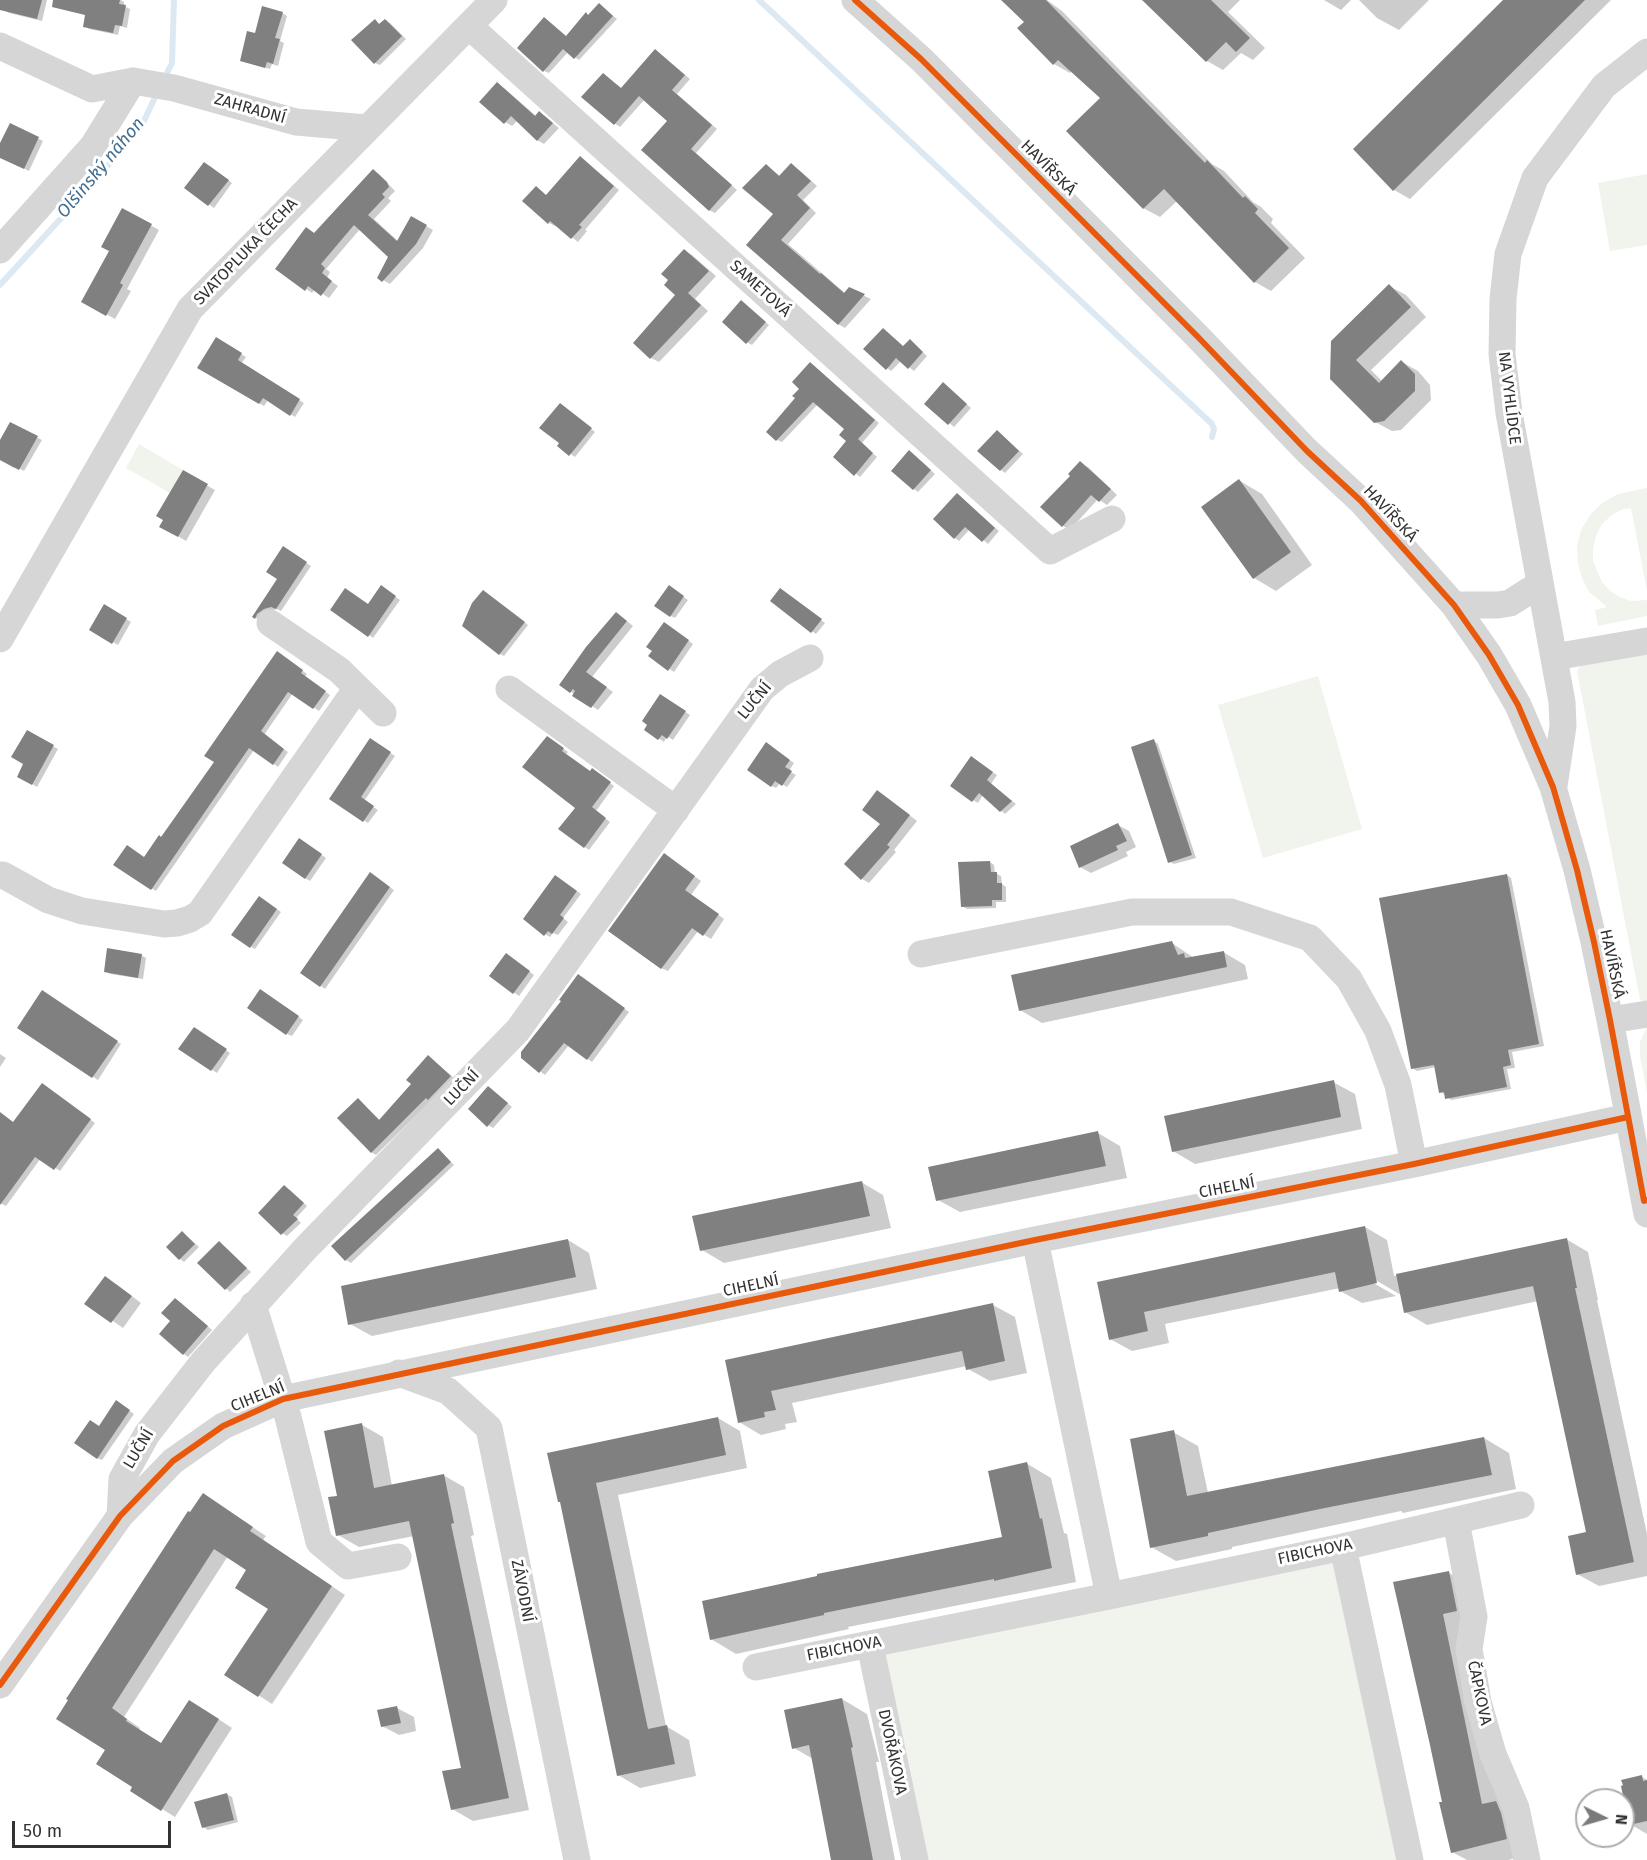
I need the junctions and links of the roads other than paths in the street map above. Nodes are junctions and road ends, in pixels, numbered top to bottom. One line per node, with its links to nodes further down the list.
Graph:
1 (494, 0): 3 (street, SVATOPLUKA ČECHA)
2 (855, 0): 11 (street, HAVÍŘSKÁ)
3 (469, 26): 7 (street, SVATOPLUKA ČECHA); 9 (street, SAMETOVÁ)
4 (0, 46): 6 (street, ZAHRADNÍ)
5 (1647, 52): 10 (street, NA VYHLÍDCE)
6 (153, 84): 7 (street, ZAHRADNÍ); 8 (street)
7 (367, 128): 13 (street, SVATOPLUKA ČECHA)
8 (0, 250)
9 (1112, 519)
10 (1540, 584): 11 (street); 15 (street, NA VYHLÍDCE)
11 (1454, 605): 20 (street, HAVÍŘSKÁ)
12 (270, 622): 17 (street)
13 (0, 639)
14 (1647, 641): 15 (street)
15 (1554, 657): 20 (street, NA VYHLÍDCE)
16 (810, 658): 21 (street, LUČNÍ)
17 (357, 688): 19 (street); 22 (street)
18 (509, 689): 21 (street)
19 (383, 713)
20 (1553, 787): 25 (street, HAVÍŘSKÁ)
21 (676, 810): 30 (street, LUČNÍ)
22 (0, 875)
23 (921, 954): 27 (street)
24 (1647, 1014): 25 (street)
25 (1610, 1020): 26 (street, HAVÍŘSKÁ)
26 (1628, 1117): 27 (street, CIHELNÍ); 28 (street, HAVÍŘSKÁ)
27 (1414, 1164): 29 (street, CIHELNÍ)
28 (1646, 1205)
29 (1035, 1240): 31 (street, CIHELNÍ); 38 (street)
30 (253, 1305): 32 (street); 34 (street, LUČNÍ)
31 (399, 1373): 32 (street, CIHELNÍ); 42 (street, ZÁVODNÍ)
32 (283, 1399): 34 (street, CIHELNÍ); 37 (street)
33 (1521, 1505): 35 (street, FIBICHOVA)
34 (120, 1516): 41 (street, CIHELNÍ)
35 (1456, 1521): 36 (street, FIBICHOVA); 45 (street, ČAPKOVA)
36 (1343, 1547): 38 (street, FIBICHOVA); 44 (street)
37 (398, 1557)
38 (1109, 1596): 39 (street, FIBICHOVA)
39 (870, 1644): 40 (street, FIBICHOVA); 43 (street, DVOŘÁKOVA)
40 (756, 1667)
41 (0, 1685)
42 (577, 1860)
43 (915, 1860)
44 (1410, 1860)
45 (1527, 1860)

